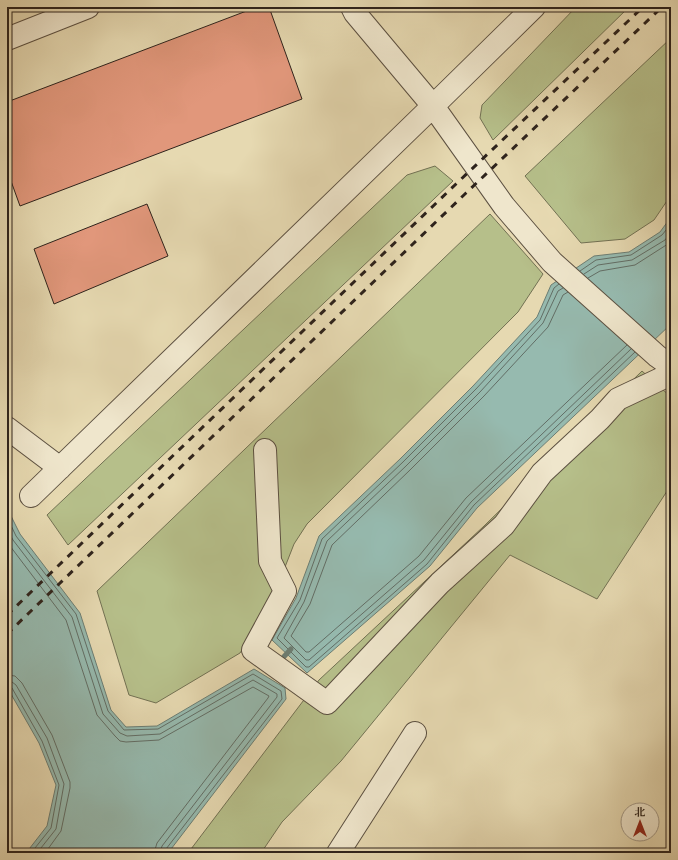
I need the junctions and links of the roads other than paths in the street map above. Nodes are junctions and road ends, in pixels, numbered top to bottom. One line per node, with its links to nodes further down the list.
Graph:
1 (88, 7): 4 (street)
2 (352, 7): 5 (street)
3 (534, 7): 5 (street)
4 (7, 39)
5 (433, 106): 6 (street); 10 (street)
6 (664, 361)
7 (671, 374): 9 (street)
8 (7, 428): 10 (street)
9 (265, 450)
10 (60, 468): 11 (street)
11 (31, 496)
12 (415, 733): 13 (street)
13 (338, 853)

